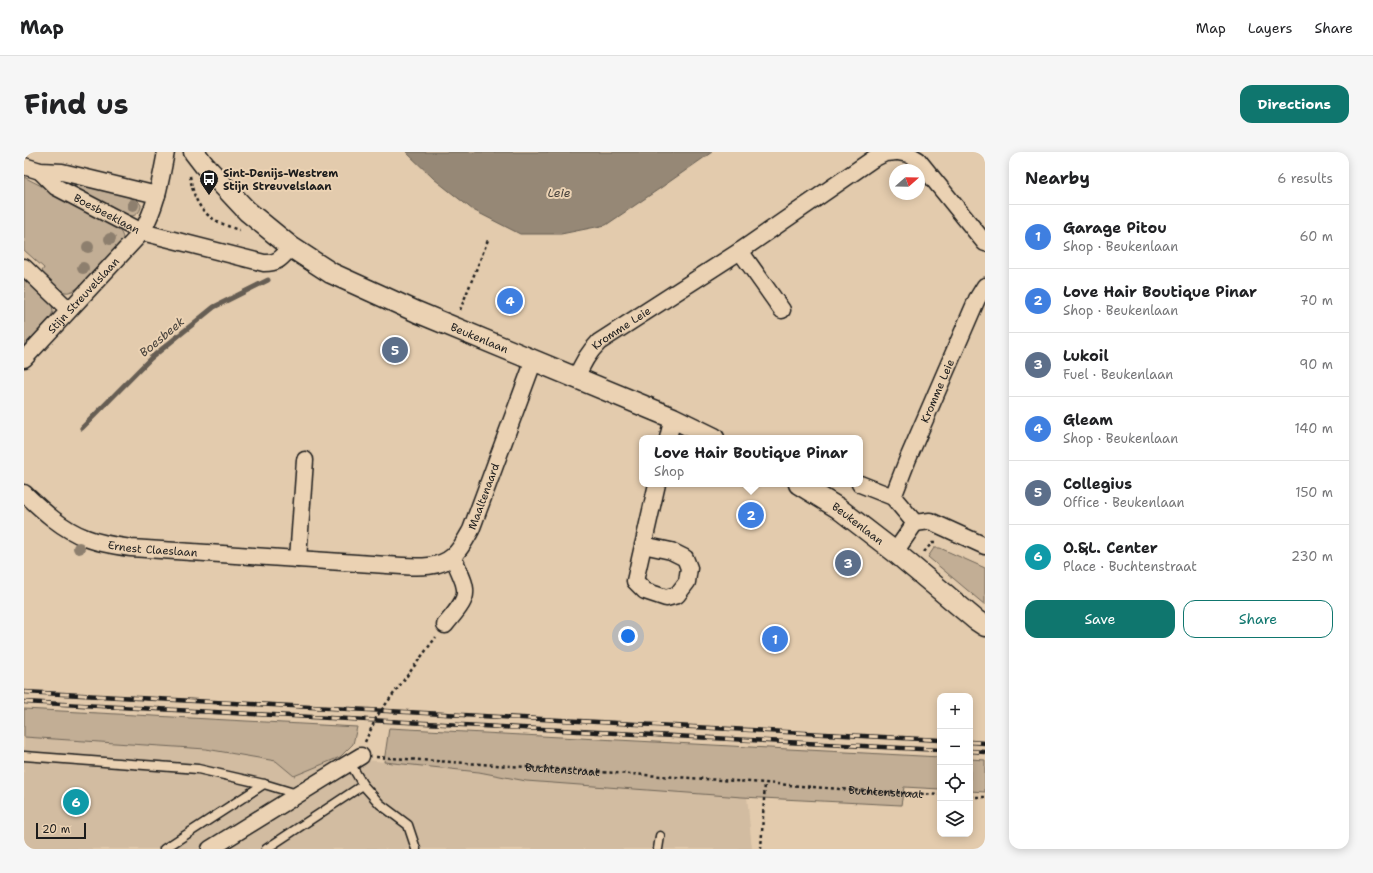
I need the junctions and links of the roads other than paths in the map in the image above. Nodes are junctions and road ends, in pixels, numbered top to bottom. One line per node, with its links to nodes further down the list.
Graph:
1 (166, 152): 6 (street, Boesbeeklaan)
2 (194, 152): 9 (street, Beukenlaan)
3 (897, 152): 8 (street, Kromme Leie); 10 (street, Kromme Leie)
4 (24, 166): 5 (street, Boesbeeklaan)
5 (40, 171): 6 (street, Boesbeeklaan); 7 (street, Boesbeeklaan)
6 (158, 195): 7 (street, Boesbeeklaan)
7 (142, 232): 9 (street); 13 (street, Stijn Streuvelslaan)
8 (985, 243)
9 (291, 247): 16 (street, Beukenlaan)
10 (740, 251): 14 (street); 17 (street, Kromme Leie)
11 (24, 267): 13 (street)
12 (985, 286): 26 (street, Kromme Leie)
13 (68, 310): 15 (street, Stijn Streuvelslaan)
14 (782, 310)
15 (24, 359)
16 (534, 360): 17 (street, Beukenlaan); 31 (street, Maaltenaard)
17 (577, 378): 18 (street, Beukenlaan)
18 (673, 418): 19 (street); 20 (street, Beukenlaan)
19 (669, 435)
20 (708, 435)
21 (305, 460): 32 (street)
22 (863, 485): 26 (street)
23 (656, 487): 28 (street)
24 (804, 487): 30 (street, Beukenlaan)
25 (24, 493): 32 (street, Ernest Claeslaan)
26 (893, 497): 27 (street)
27 (915, 523): 29 (street); 30 (street, Beukenlaan)
28 (643, 545)
29 (985, 546)
30 (895, 552): 34 (street, Beukenlaan)
31 (453, 557): 32 (street, Ernest Claeslaan); 33 (street)
32 (298, 559)
33 (445, 625)
34 (985, 626)
35 (24, 756): 37 (lane)
36 (356, 760): 38 (lane); 39 (street)
37 (264, 784): 39 (lane); 41 (lane)
38 (363, 785): 43 (lane); 44 (lane)
39 (298, 794): 42 (street)
40 (660, 836): 45 (lane)
41 (164, 849)
42 (210, 849)
43 (266, 849)
44 (416, 849)
45 (658, 849)

